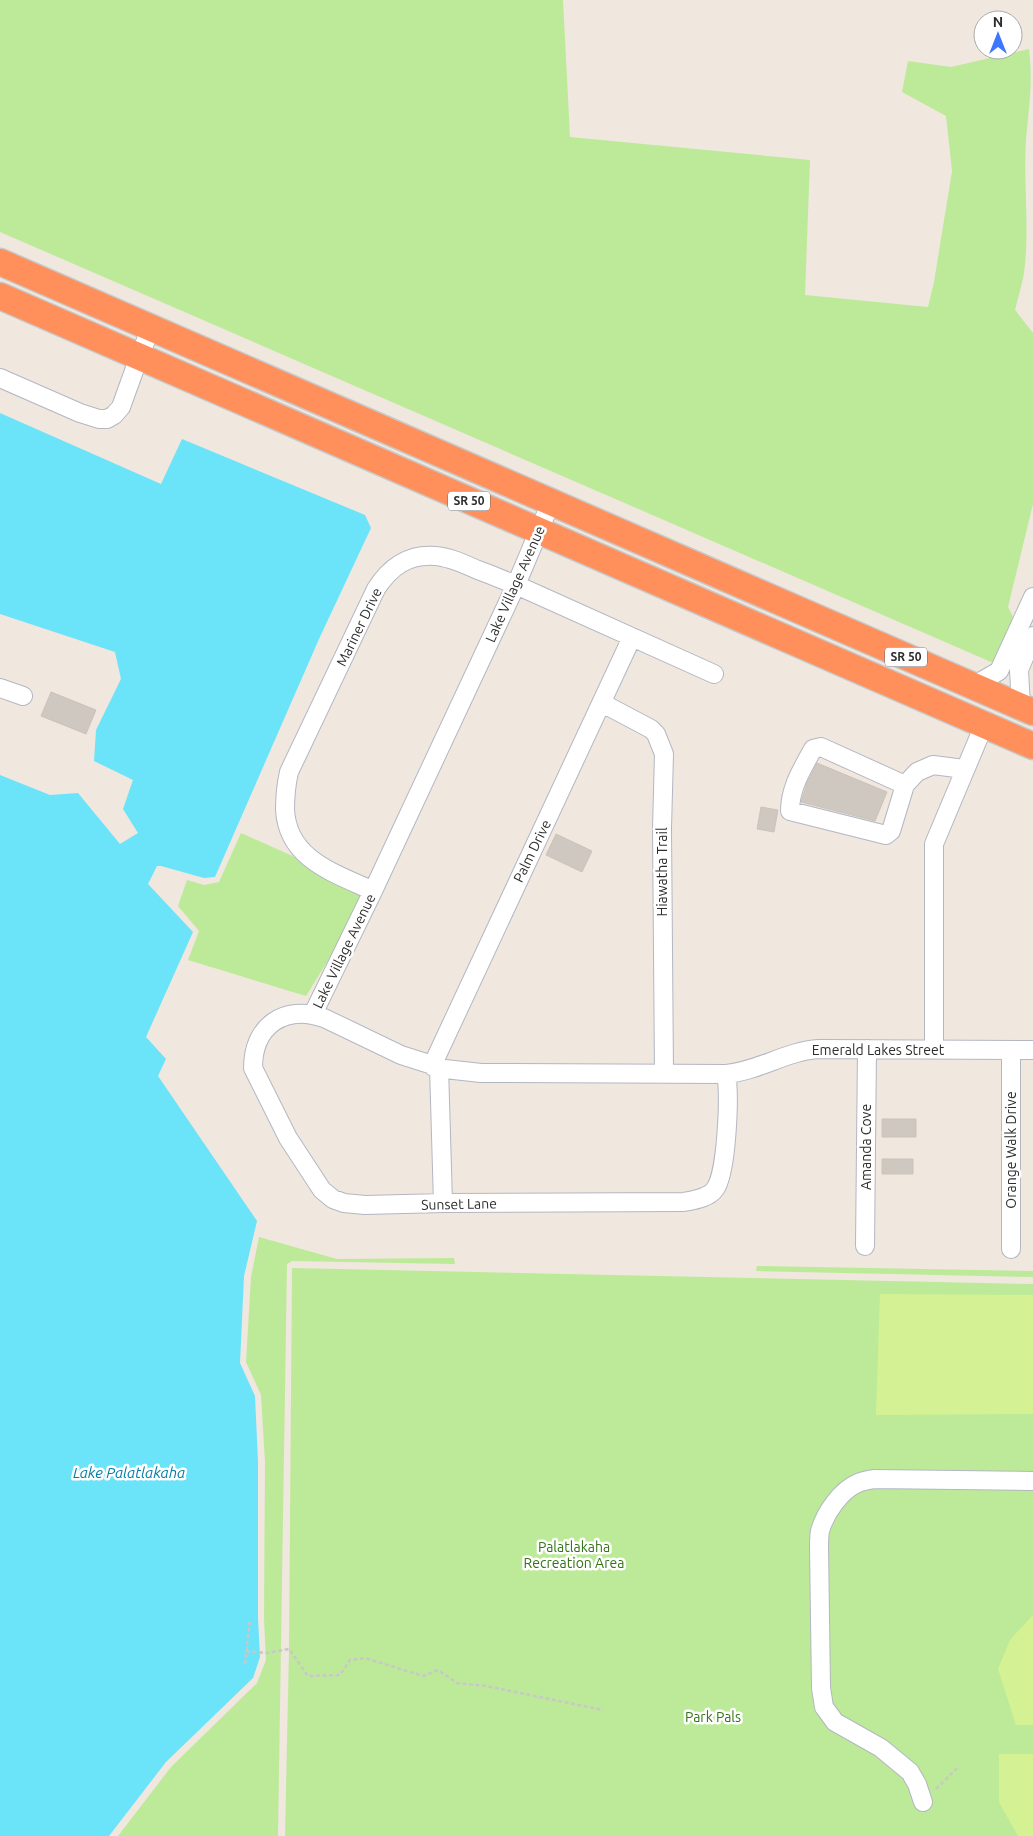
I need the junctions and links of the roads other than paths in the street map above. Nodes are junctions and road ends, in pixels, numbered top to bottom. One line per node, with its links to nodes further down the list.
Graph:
1 (0, 262): 3 (highway, SR 50)
2 (0, 296): 4 (highway, SR 50)
3 (152, 328): 4 (street); 6 (highway, SR 50)
4 (139, 357): 5 (street); 7 (highway, SR 50)
5 (0, 378)
6 (552, 502): 7 (street, Lake Village Avenue); 13 (highway, SR 50)
7 (539, 531): 8 (street, Lake Village Avenue); 18 (highway, SR 50)
8 (516, 585): 11 (street, Mariner Drive); 22 (street, Lake Village Avenue); 22 (street, Mariner Drive)
9 (1033, 597): 13 (street)
10 (1033, 636): 17 (street)
11 (632, 637): 12 (street, Mariner Drive); 16 (street, Palm Drive)
12 (714, 674)
13 (973, 686): 17 (highway, SR 50)
14 (0, 688): 15 (street)
15 (23, 696)
16 (602, 703): 28 (street, Palm Drive); 29 (street, Hiawatha Trail)
17 (1027, 710)
18 (984, 725): 19 (highway, SR 50); 20 (street)
19 (1033, 746)
20 (964, 769): 21 (street); 25 (street)
21 (905, 785): 21 (street)
22 (373, 891): 23 (street, Lake Village Avenue)
23 (313, 1014): 28 (street, Lake Village Avenue); 31 (street, Sunset Lane)
24 (867, 1049): 25 (street, Emerald Lakes Street); 30 (street, Emerald Lakes Street); 32 (street, Amanda Cove)
25 (934, 1050): 26 (street, Emerald Lakes Street)
26 (1011, 1050): 27 (street, Emerald Lakes Street); 33 (street, Orange Walk Drive)
27 (1033, 1050)
28 (436, 1067): 29 (street, Lake Village Avenue); 31 (street, Palm Drive)
29 (664, 1074): 30 (street, Lake Village Avenue)
30 (726, 1074): 31 (street, Sunset Lane)
31 (443, 1203)
32 (865, 1246)
33 (1011, 1249)
34 (1033, 1481): 35 (street)
35 (923, 1802)

